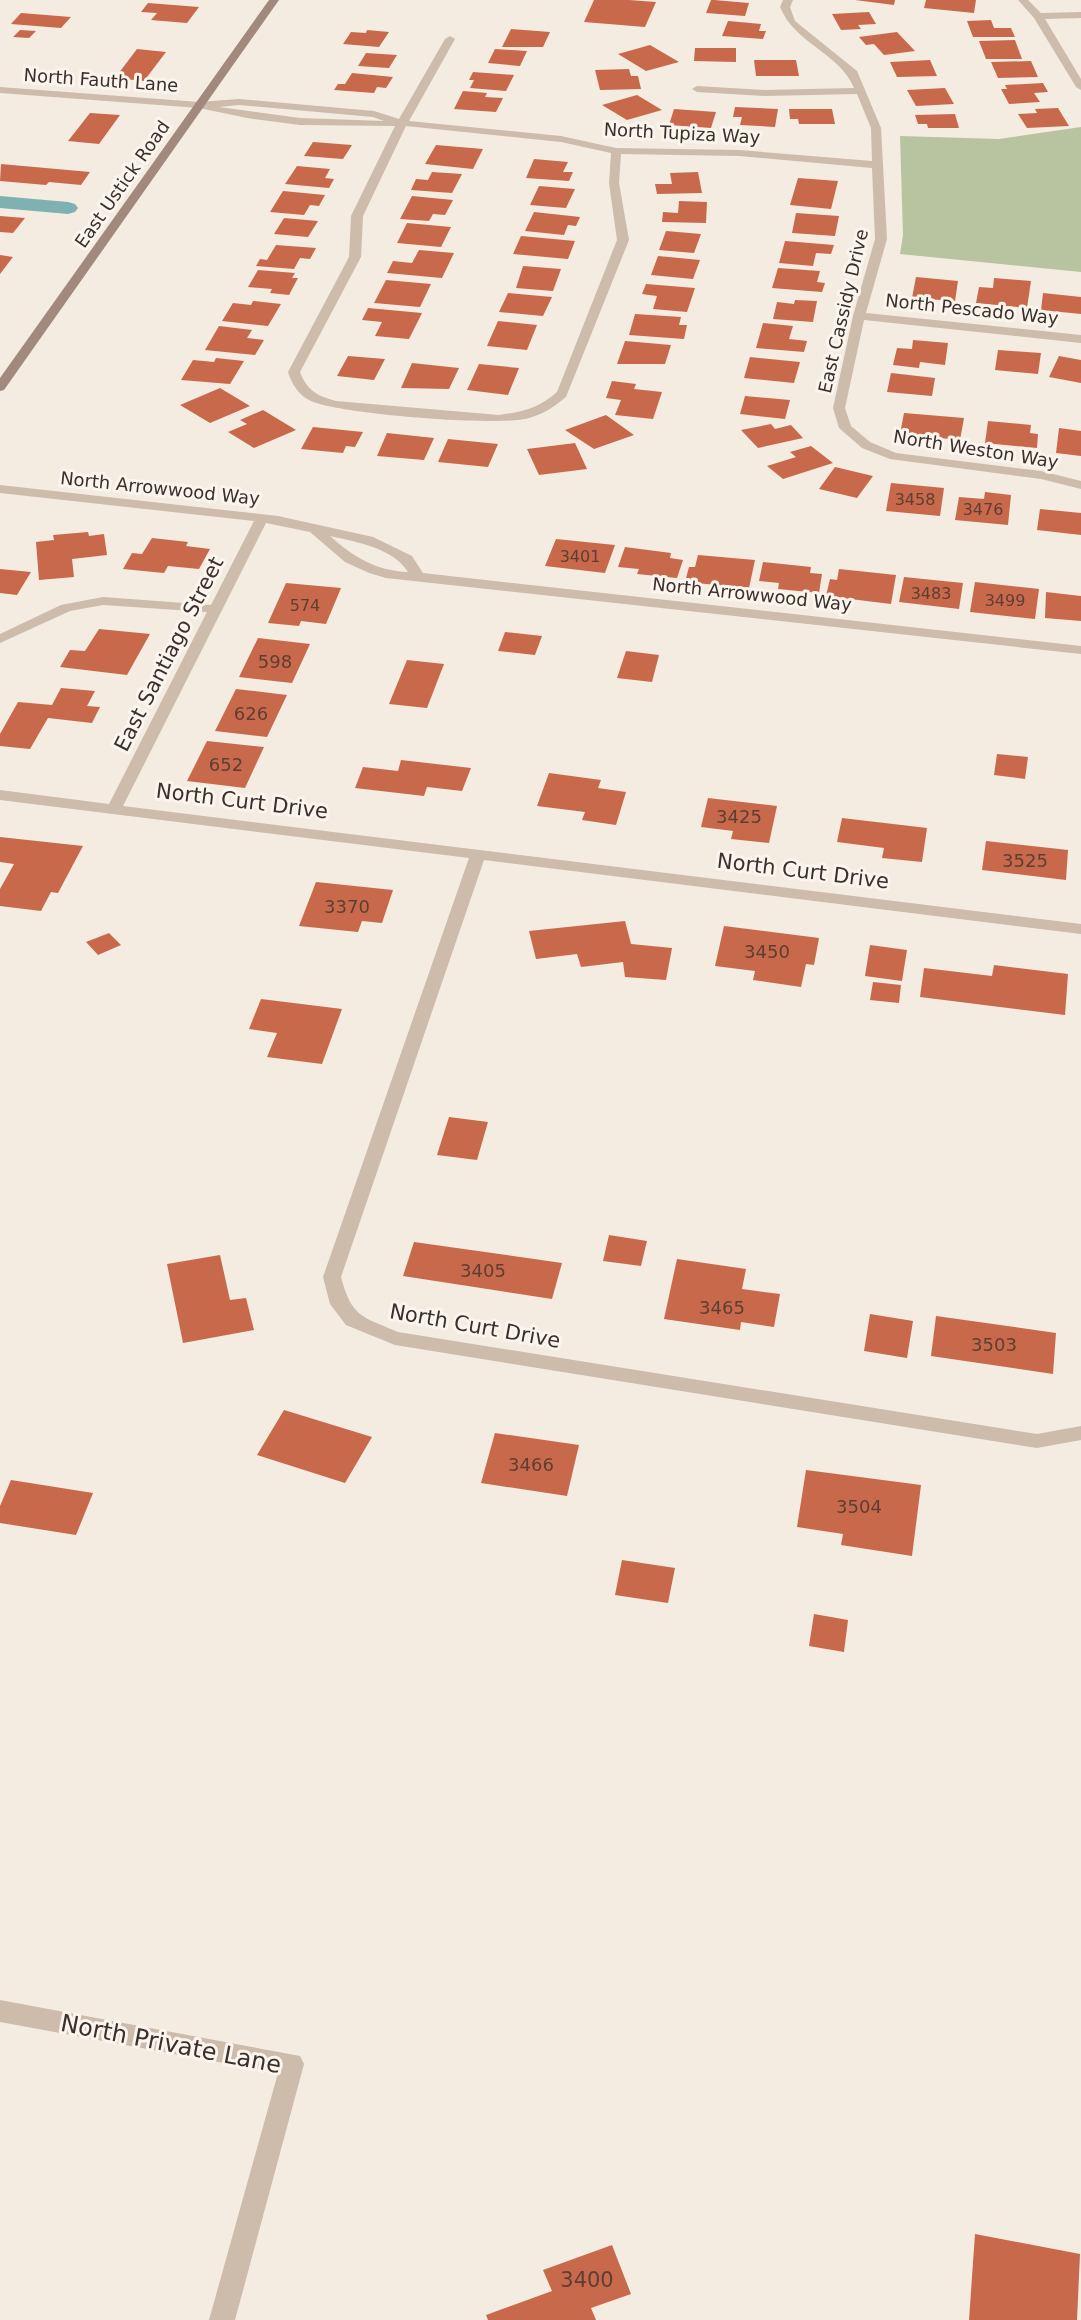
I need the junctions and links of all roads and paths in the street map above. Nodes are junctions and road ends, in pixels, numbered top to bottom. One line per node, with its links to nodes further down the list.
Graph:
1 (272, 0): 11 (main road, East Ustick Road)
2 (788, 0): 10 (street, East Cassidy Drive)
3 (1023, 0): 5 (street)
4 (1081, 15): 5 (street)
5 (1038, 16): 7 (street)
6 (450, 39): 12 (street)
7 (1081, 87)
8 (697, 89): 10 (street)
9 (0, 90): 11 (street, North Fauth Lane)
10 (862, 91): 14 (street, East Cassidy Drive)
11 (199, 105): 12 (street, North Tupiza Way); 17 (main road, East Ustick Road)
12 (402, 123): 13 (street, North Tupiza Way); 13 (street)
13 (616, 151): 14 (street, North Tupiza Way)
14 (878, 165): 15 (street, East Cassidy Drive)
15 (859, 316): 16 (street, North Pescado Way); 18 (street, East Cassidy Drive)
16 (1081, 339)
17 (0, 387)
18 (866, 445): 19 (street, North Weston Way)
19 (1081, 485)
20 (0, 489): 21 (street, North Arrowwood Way)
21 (262, 518): 22 (street, North Arrowwood Way); 24 (street, East Santiago Street)
22 (315, 529): 23 (street, North Arrowwood Way); 23 (street, North Arrowwood Way)
23 (418, 577): 26 (street, North Arrowwood Way)
24 (216, 609): 25 (street); 28 (street, East Santiago Street)
25 (0, 639)
26 (1081, 650)
27 (0, 794): 28 (street, North Curt Drive)
28 (114, 808): 29 (street, North Curt Drive)
29 (478, 854): 30 (street, North Curt Drive); 31 (street, North Curt Drive)
30 (1081, 929)
31 (1081, 1433)
32 (0, 2011): 33 (street, North Private Lane)
33 (222, 2320)

